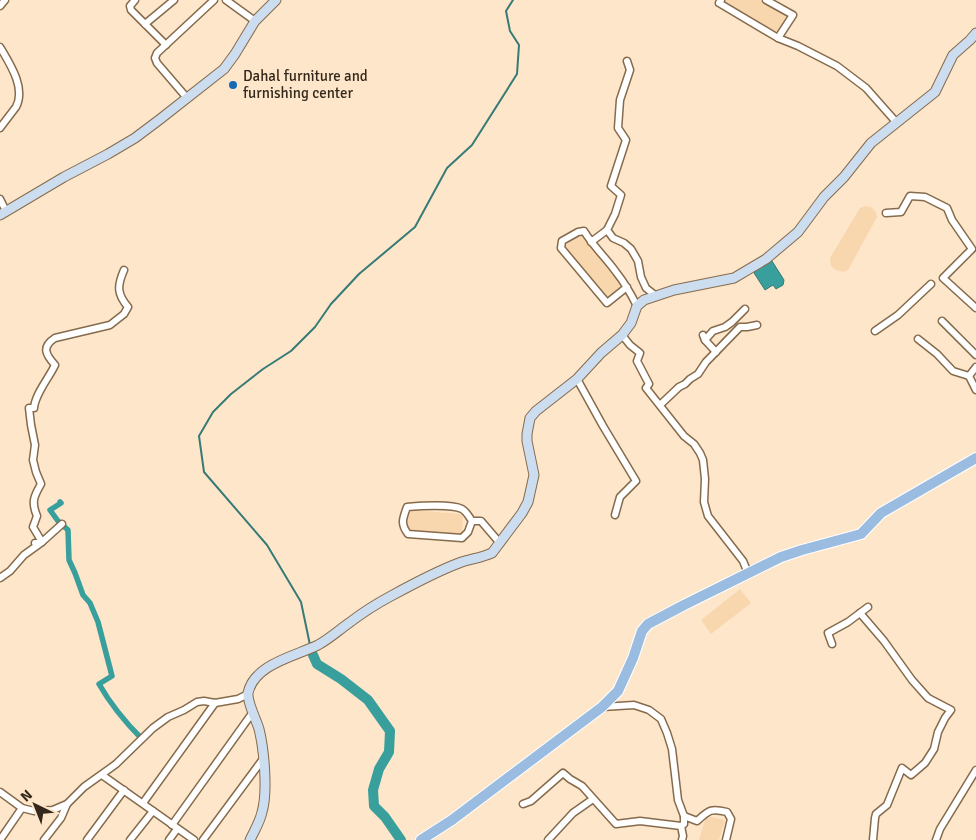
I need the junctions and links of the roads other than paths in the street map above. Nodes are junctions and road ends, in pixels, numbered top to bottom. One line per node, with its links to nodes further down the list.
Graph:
1 (5, 0): 9 (street)
2 (135, 0): 11 (street)
3 (174, 0): 11 (street)
4 (214, 0): 14 (street)
5 (226, 0): 10 (street)
6 (276, 0): 10 (main road)
7 (721, 0): 13 (street)
8 (766, 0): 13 (street)
9 (0, 6)
10 (255, 21): 17 (main road)
11 (145, 24): 14 (street)
12 (976, 33): 18 (main road)
13 (778, 38): 18 (street)
14 (166, 45): 17 (street)
15 (0, 47): 19 (street)
16 (627, 61): 23 (street)
17 (187, 98): 21 (main road)
18 (897, 123): 28 (main road)
19 (0, 128)
20 (0, 199): 21 (street)
21 (3, 213)
22 (886, 213): 30 (street)
23 (607, 230): 24 (street); 28 (street)
24 (591, 242): 27 (street); 27 (street)
25 (124, 270): 48 (street)
26 (931, 284): 34 (street)
27 (627, 288): 29 (street)
28 (656, 296): 29 (main road)
29 (637, 306): 35 (main road)
30 (976, 308)
31 (745, 309): 37 (street)
32 (942, 321): 38 (street)
33 (757, 325): 37 (street)
34 (875, 331)
35 (622, 335): 41 (main road); 43 (street)
36 (918, 339): 40 (street)
37 (716, 352): 43 (street)
38 (976, 355)
39 (976, 367): 40 (street)
40 (969, 376): 42 (street)
41 (577, 379): 45 (street); 49 (main road)
42 (976, 390)
43 (660, 404): 50 (street)
44 (976, 458): 50 (main road)
45 (615, 515)
46 (472, 521): 46 (street); 49 (street)
47 (62, 524): 48 (street)
48 (38, 542): 51 (street)
49 (499, 542): 55 (main road)
50 (748, 573): 57 (main road)
51 (0, 578)
52 (868, 607): 53 (street)
53 (860, 612): 54 (street); 85 (street)
54 (832, 644)
55 (248, 694): 56 (street); 58 (main road)
56 (215, 703): 61 (street); 65 (street)
57 (602, 707): 70 (street); 81 (main road)
58 (253, 712): 59 (main road); 72 (street)
59 (263, 759): 79 (street); 80 (main road)
60 (976, 770): 86 (street)
61 (102, 775): 62 (street); 66 (street)
62 (124, 790): 65 (street); 75 (street)
63 (0, 792): 68 (street)
64 (593, 799): 67 (street); 71 (street); 82 (street)
65 (143, 803): 69 (street)
66 (67, 804): 68 (street); 74 (street)
67 (523, 804)
68 (22, 808): 73 (street)
69 (153, 811): 72 (street); 76 (street)
70 (684, 816): 71 (street); 84 (street)
71 (681, 826): 83 (street)
72 (175, 827): 77 (street); 78 (street)
73 (0, 840)
74 (44, 840)
75 (87, 840)
76 (130, 840)
77 (169, 840)
78 (194, 840)
79 (203, 840)
80 (250, 840)
81 (421, 840)
82 (548, 840)
83 (682, 840)
84 (726, 840)
85 (873, 840)
86 (936, 840)

